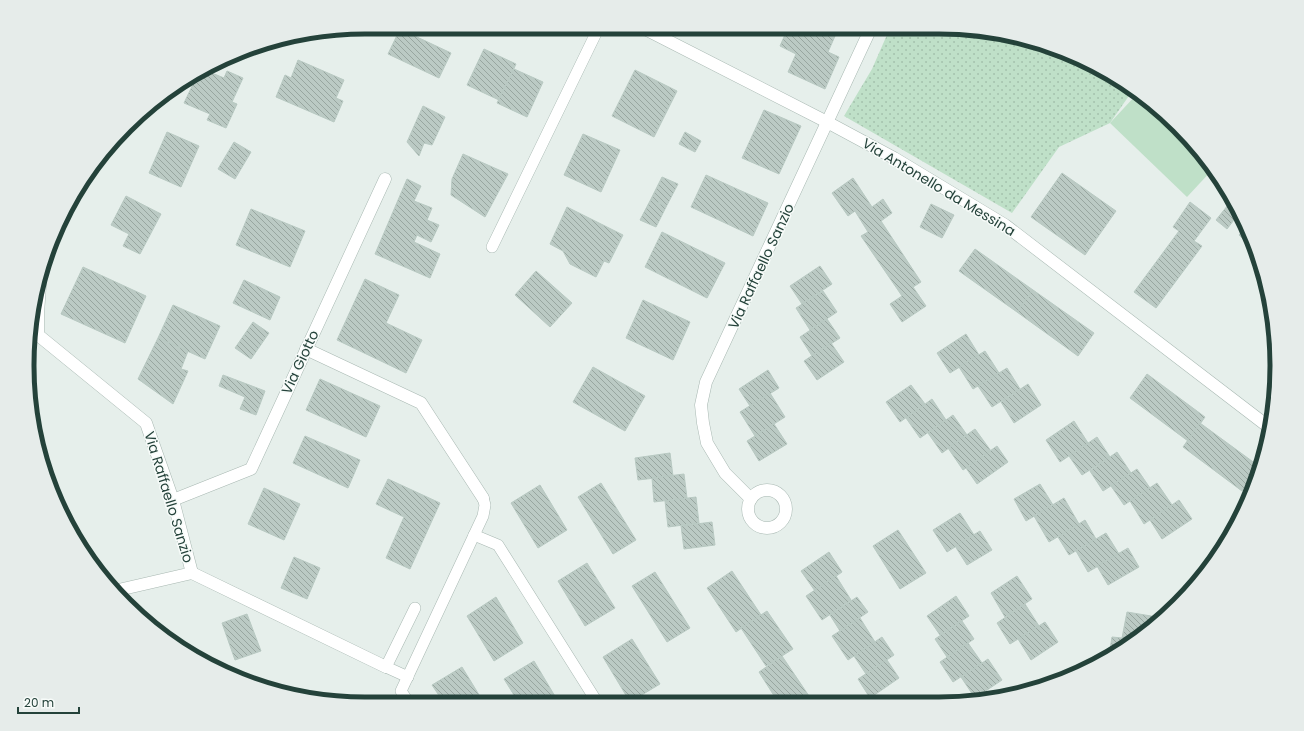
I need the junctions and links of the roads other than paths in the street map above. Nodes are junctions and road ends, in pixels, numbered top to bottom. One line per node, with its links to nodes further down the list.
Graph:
1 (596, 34): 6 (lane)
2 (655, 34): 4 (street, Via Antonello da Messina)
3 (867, 34): 4 (street, Via Raffaello Sanzio)
4 (827, 122): 9 (street, Via Antonello da Messina); 11 (street, Via Raffaello Sanzio)
5 (385, 180): 8 (street, Via Giotto)
6 (492, 246)
7 (38, 315): 12 (street, Via Raffaello Sanzio)
8 (306, 349): 10 (street); 12 (street, Via Giotto)
9 (1265, 424)
10 (483, 498): 13 (lane)
11 (751, 499)
12 (173, 500): 14 (street, Via Raffaello Sanzio)
13 (474, 535): 18 (lane); 20 (lane)
14 (192, 573): 15 (street, Via Raffaello Sanzio); 17 (street)
15 (121, 589)
16 (415, 608): 17 (lane)
17 (386, 667): 18 (lane)
18 (408, 677): 19 (lane)
19 (404, 697)
20 (594, 697)

